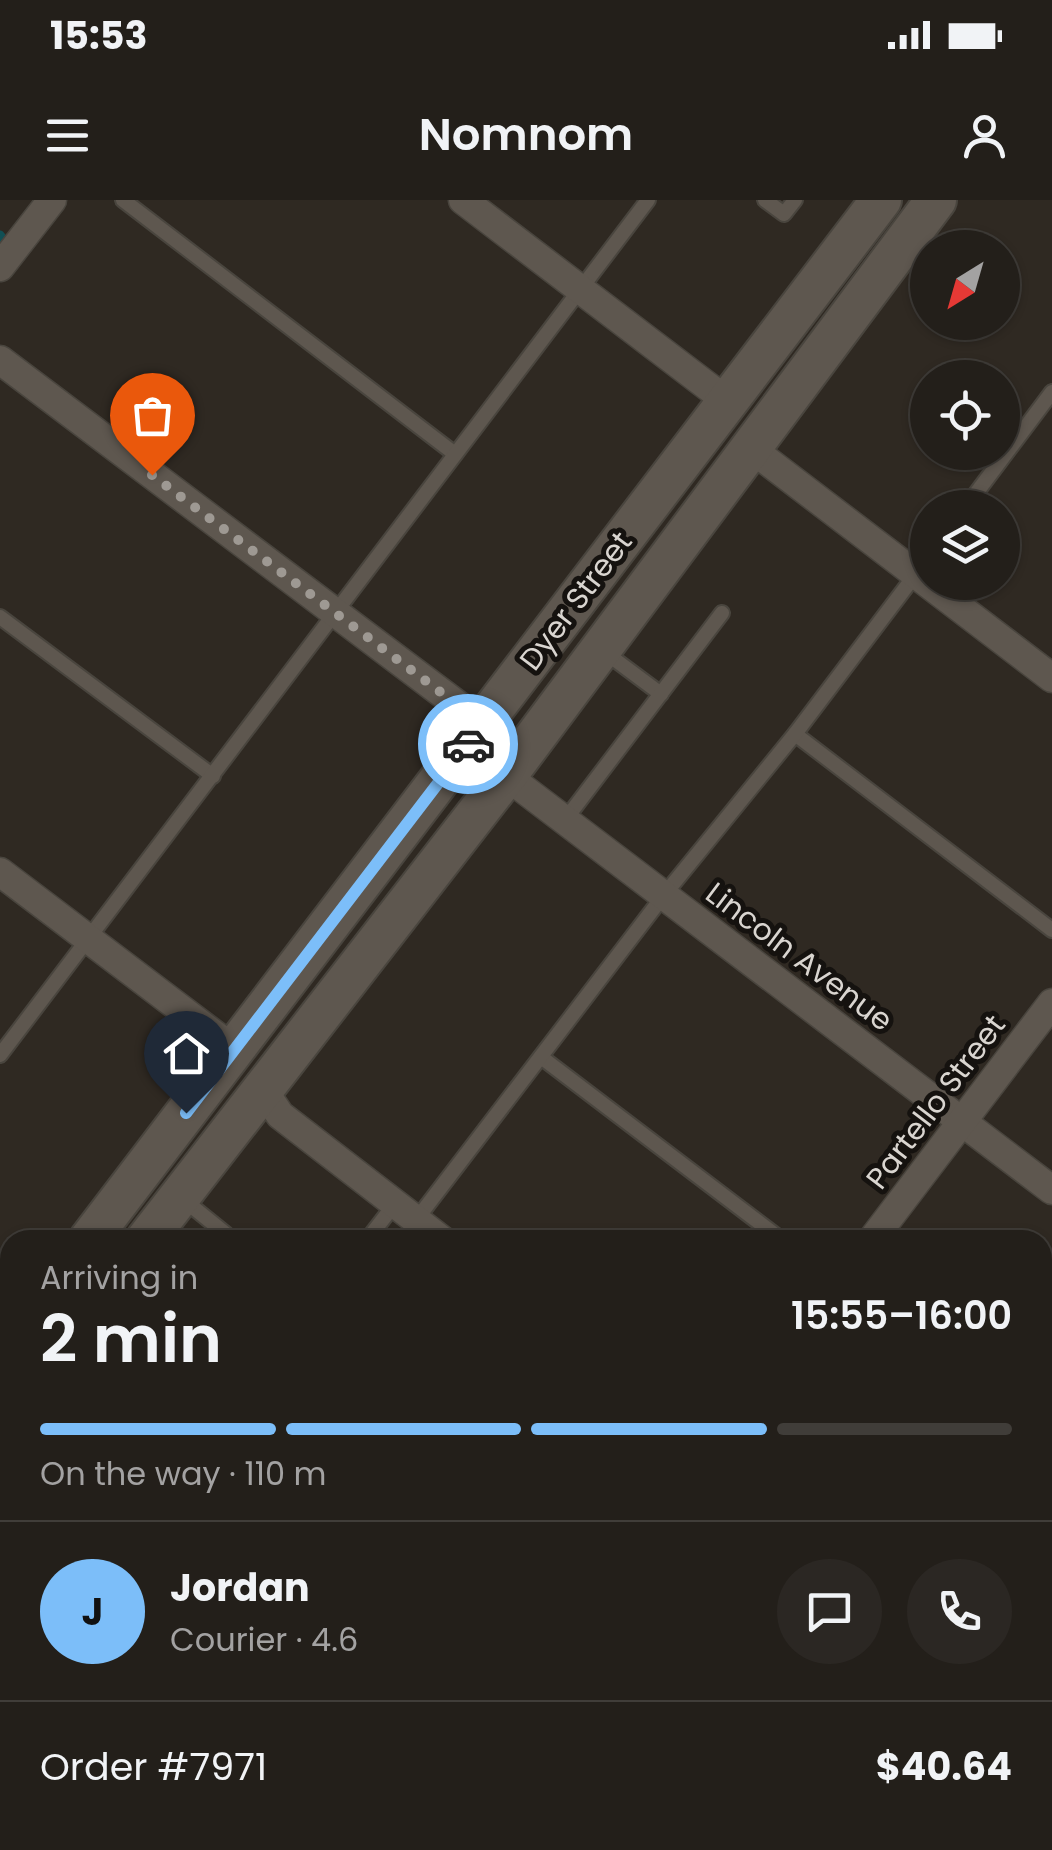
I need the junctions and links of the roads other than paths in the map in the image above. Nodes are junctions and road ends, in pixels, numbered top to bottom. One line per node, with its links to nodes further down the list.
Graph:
1 (52, 200): 9 (street)
2 (123, 200): 17 (lane)
3 (463, 200): 10 (street)
4 (648, 200): 10 (lane)
5 (766, 200): 6 (lane)
6 (795, 200)
7 (880, 200): 12 (main road, Dyer Street)
8 (936, 200): 16 (main road, Dyer Street)
9 (0, 267)
10 (580, 289): 14 (street); 17 (lane)
11 (0, 360): 22 (street)
12 (754, 367): 14 (main road, Dyer Street); 16 (main road)
13 (1052, 392): 15 (lane)
14 (727, 402): 28 (main road, Dyer Street)
15 (1046, 414): 18 (lane)
16 (749, 447): 19 (street); 25 (main road, Dyer Street)
17 (456, 454): 22 (lane)
18 (981, 490)
19 (910, 558)
20 (910, 582): 29 (lane)
21 (961, 600): 26 (street)
22 (334, 613): 28 (street); 31 (lane)
23 (722, 613): 27 (lane)
24 (0, 617): 31 (lane)
25 (600, 649): 27 (lane); 30 (main road, Dyer Street)
26 (1052, 678)
27 (661, 694): 32 (lane)
28 (483, 724): 37 (main road); 39 (main road, Dyer Street)
29 (795, 734): 34 (lane); 35 (lane)
30 (509, 772): 32 (street, Lincoln Avenue); 37 (main road, Dyer Street)
31 (212, 776): 36 (lane)
32 (565, 820): 34 (street, Lincoln Avenue)
33 (0, 872): 36 (street)
34 (664, 895): 41 (lane); 43 (street, Lincoln Avenue)
35 (1052, 930)
36 (89, 940): 39 (street); 40 (lane)
37 (368, 952): 42 (main road, Dyer Street)
38 (1052, 1003): 43 (street, Partello Street)
39 (235, 1050): 47 (main road, Dyer Street)
40 (0, 1055)
41 (541, 1057): 46 (lane); 52 (lane)
42 (262, 1088): 45 (main road, Dyer Street); 46 (street)
43 (962, 1122): 44 (street, Lincoln Avenue); 53 (street, Partello Street)
44 (1052, 1190)
45 (179, 1197): 48 (main road, Dyer Street); 49 (lane)
46 (405, 1212): 50 (lane); 51 (street)
47 (97, 1230)
48 (154, 1230)
49 (221, 1230)
50 (380, 1230)
51 (429, 1230)
52 (769, 1230)
53 (880, 1230)

